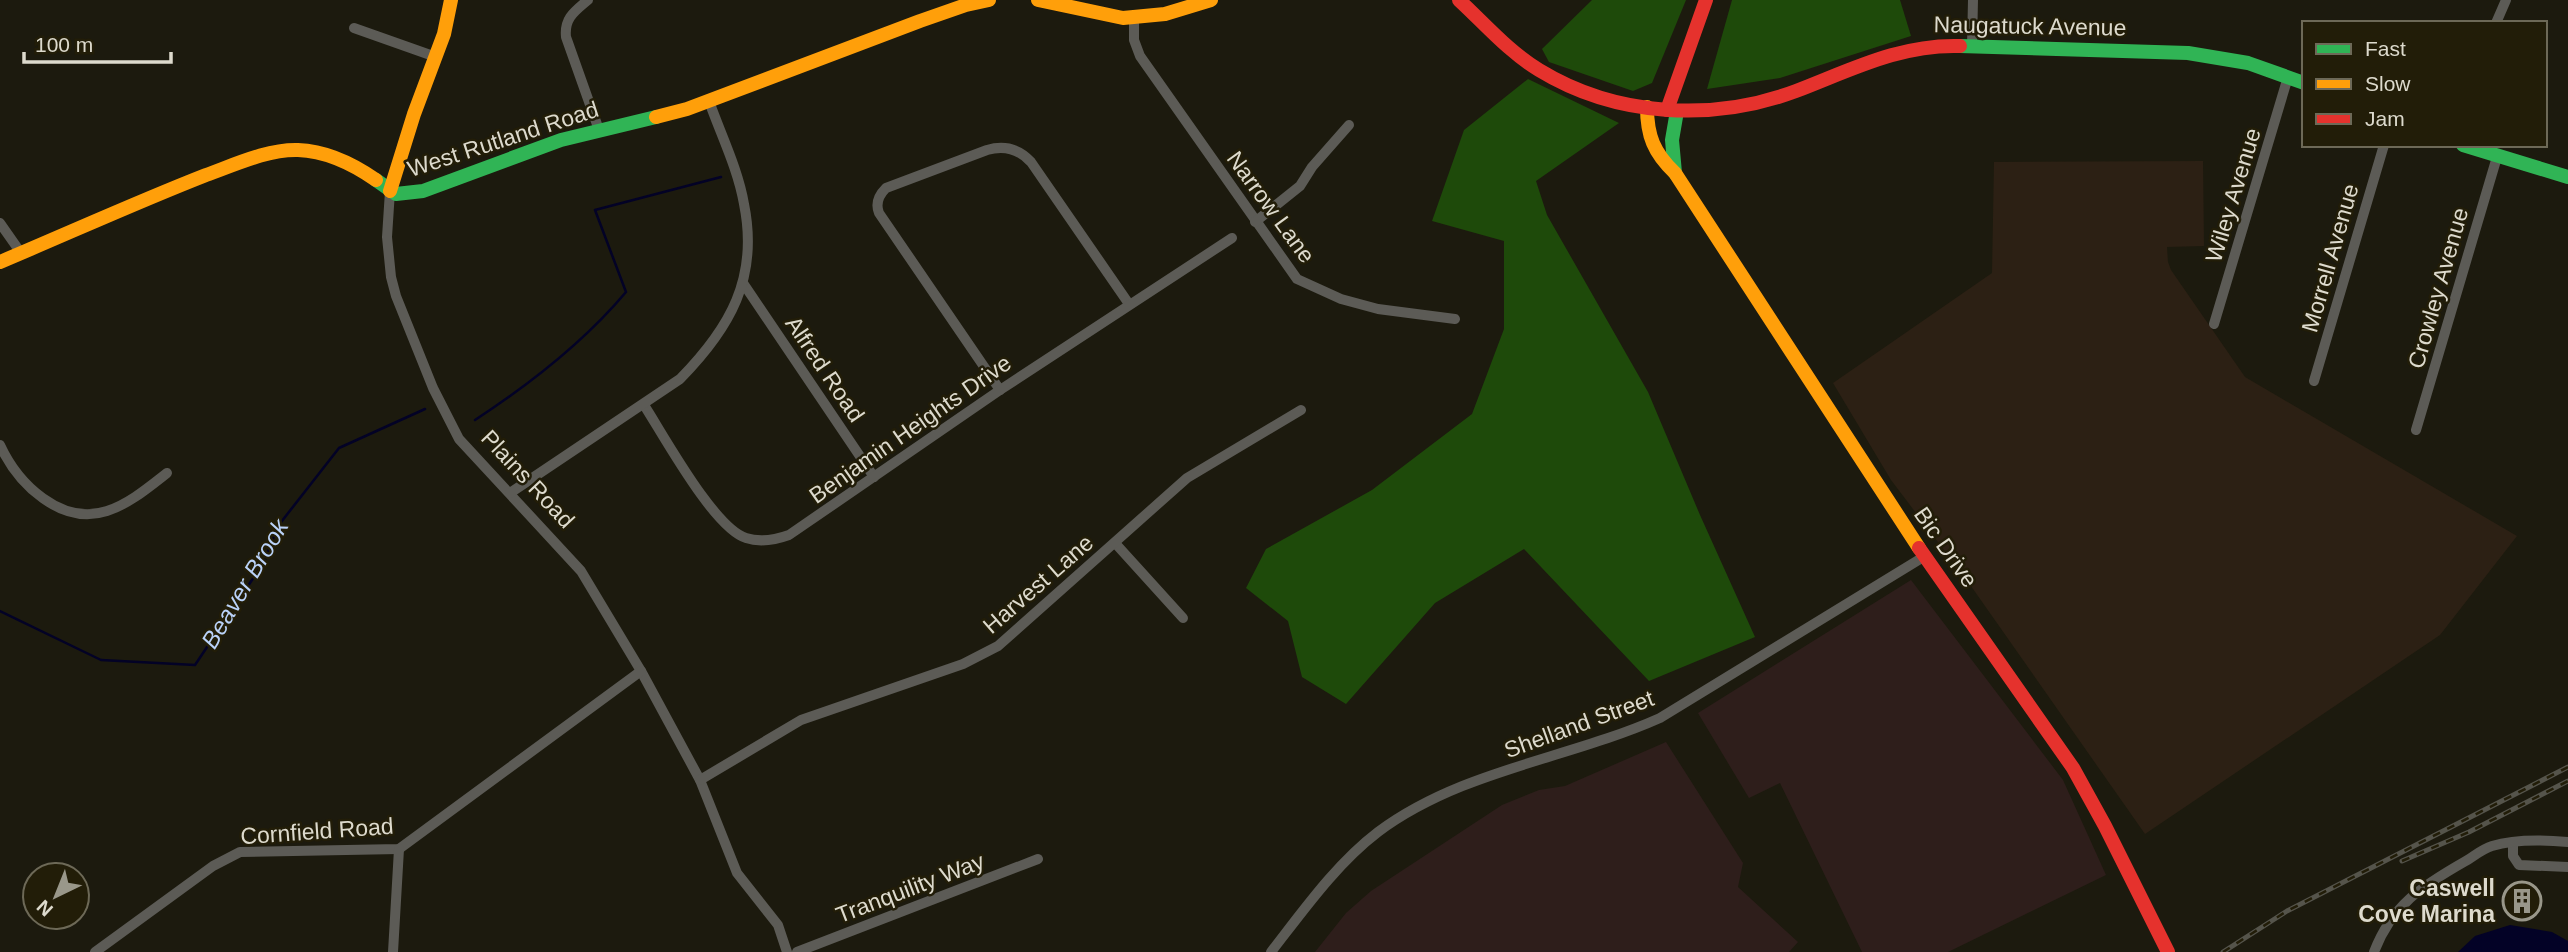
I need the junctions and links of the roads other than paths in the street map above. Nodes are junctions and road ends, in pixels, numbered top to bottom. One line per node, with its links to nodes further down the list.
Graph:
1 (451, 0): 14 (main road, Plains Road)
2 (588, 0): 21 (street)
3 (989, 0): 17 (main road, West Rutland Road)
4 (1038, 0): 10 (main road)
5 (1211, 0): 10 (main road)
6 (1459, 0): 18 (main road, Naugatuck Avenue)
7 (1706, 0): 19 (main road, Bic Drive)
8 (1973, 0): 13 (street)
9 (2506, 0): 11 (street)
10 (1134, 18): 28 (street, Narrow Lane)
11 (2498, 21)
12 (354, 28): 14 (street)
13 (1972, 46): 15 (main road, Naugatuck Avenue); 19 (main road, Naugatuck Avenue)
14 (436, 57): 27 (main road, Plains Road)
15 (2288, 77): 16 (main road, Naugatuck Avenue); 36 (street, Wiley Avenue)
16 (2302, 82)
17 (709, 102): 21 (main road, West Rutland Road); 33 (street)
18 (1647, 107): 19 (main road, Naugatuck Avenue); 25 (main road, Bic Drive)
19 (1672, 111): 25 (main road, Bic Drive)
20 (1349, 125): 28 (street)
21 (599, 130): 27 (main road, West Rutland Road)
22 (2383, 147): 37 (street, Morrell Avenue)
23 (2469, 147): 24 (main road)
24 (2497, 157): 26 (main road); 41 (street, Crowley Avenue)
25 (1675, 173): 47 (main road, Bic Drive)
26 (2568, 177)
27 (390, 191): 31 (main road, West Rutland Road); 45 (street, Plains Road)
28 (1255, 222): 35 (street, Narrow Lane)
29 (0, 223): 31 (street)
30 (1232, 238): 34 (street, Benjamin Heights Drive)
31 (22, 253): 32 (main road, West Rutland Road)
32 (0, 262)
33 (743, 284): 39 (street); 44 (street, Alfred Road)
34 (1129, 304): 38 (street, Benjamin Heights Drive); 38 (street)
35 (1455, 319)
36 (2214, 324)
37 (2314, 381)
38 (1000, 390): 44 (street, Benjamin Heights Drive)
39 (644, 405): 44 (street, Benjamin Heights Drive); 45 (street)
40 (1301, 410): 46 (street, Harvest Lane)
41 (2417, 429)
42 (0, 445): 43 (street)
43 (167, 473)
44 (874, 477)
45 (510, 493): 49 (street, Plains Road)
46 (1115, 543): 48 (street); 50 (street, Harvest Lane)
47 (1925, 556): 60 (street, Shelland Street); 61 (main road, Bic Drive)
48 (1183, 618)
49 (641, 671): 50 (street, Plains Road); 53 (street, Cornfield Road)
50 (700, 780): 58 (street, Plains Road)
51 (2568, 842): 52 (street)
52 (2512, 843): 55 (street); 62 (street)
53 (399, 849): 56 (street, Cornfield Road); 57 (street)
54 (1038, 859): 59 (street, Tranquility Way)
55 (2568, 867)
56 (95, 952)
57 (393, 952)
58 (787, 952)
59 (797, 952)
60 (1271, 952)
61 (2168, 952)
62 (2374, 952)

